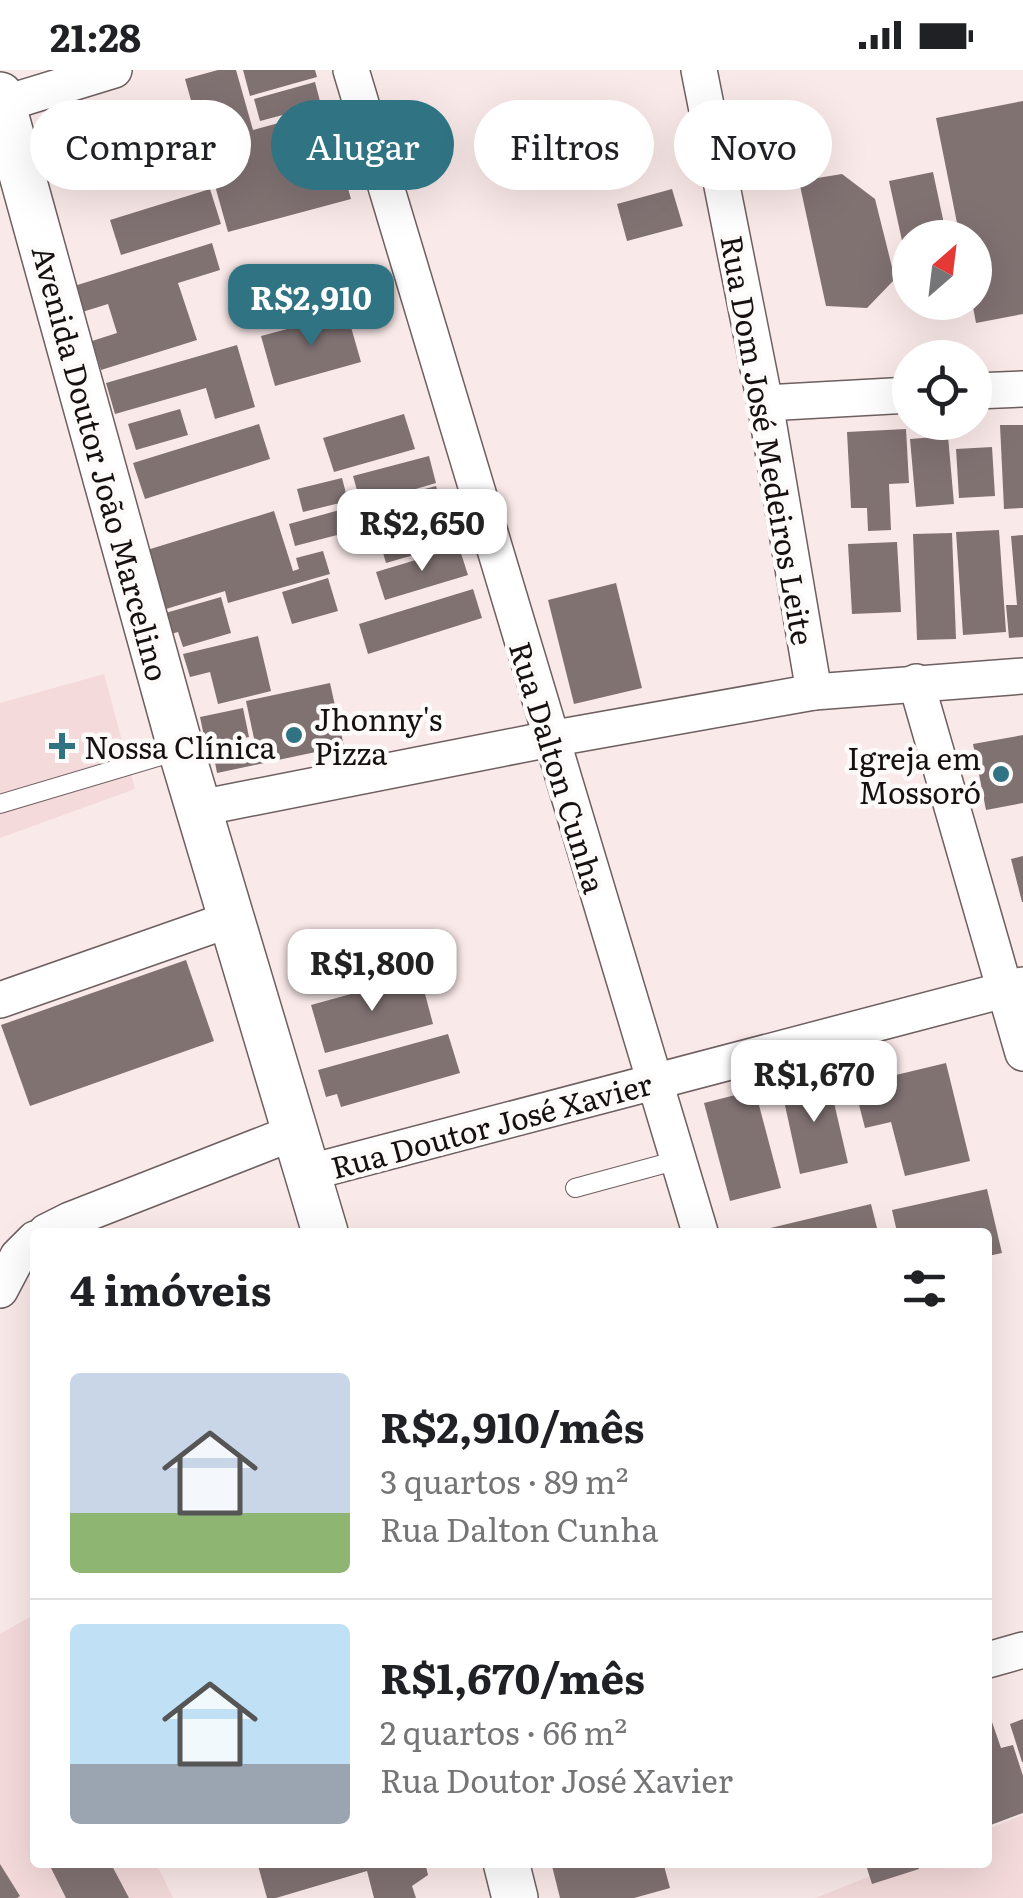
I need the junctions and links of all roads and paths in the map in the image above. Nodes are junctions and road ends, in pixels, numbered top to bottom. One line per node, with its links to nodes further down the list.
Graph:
1 (114, 70): 4 (street)
2 (351, 70): 12 (street, Rua Dalton Cunha)
3 (699, 70): 8 (street, Rua Dom José Medeiros Leite)
4 (1, 100): 13 (street, Avenida Doutor João Marcelino)
5 (1023, 388): 6 (street)
6 (992, 390)
7 (892, 396): 8 (street)
8 (765, 402): 11 (street, Rua Dom José Medeiros Leite)
9 (1023, 676): 10 (street)
10 (916, 682): 11 (street); 17 (street)
11 (814, 692): 12 (street)
12 (550, 739): 15 (street); 20 (street, Rua Dalton Cunha)
13 (182, 750): 14 (lane); 15 (street, Avenida Doutor João Marcelino)
14 (0, 804)
15 (200, 808): 16 (street, Avenida Doutor João Marcelino)
16 (234, 918): 18 (street); 21 (street, Avenida Doutor João Marcelino)
17 (1014, 987): 19 (street); 20 (street, Rua Doutor José Xavier)
18 (0, 1000)
19 (1023, 1053)
20 (654, 1081): 21 (street, Rua Doutor José Xavier); 22 (street, Rua Dalton Cunha)
21 (301, 1152): 24 (street, Rua Doutor José Xavier); 25 (street, Avenida Doutor João Marcelino)
22 (678, 1160): 23 (lane); 26 (street, Rua Dalton Cunha)
23 (575, 1188)
24 (54, 1228)
25 (324, 1228)
26 (699, 1228)
27 (30, 1244): 28 (street)
28 (0, 1290)
29 (1023, 1650): 30 (street)
30 (992, 1659)
31 (507, 1868): 32 (street)
32 (514, 1898)

